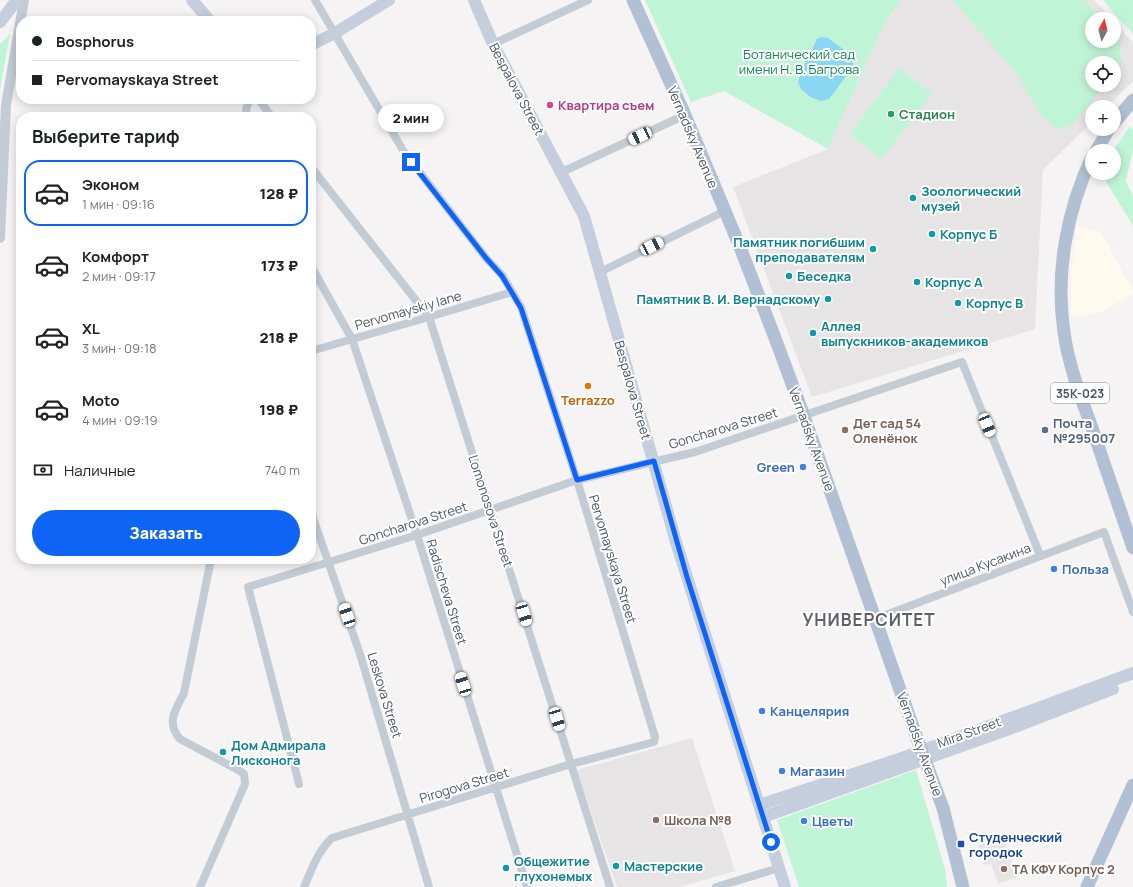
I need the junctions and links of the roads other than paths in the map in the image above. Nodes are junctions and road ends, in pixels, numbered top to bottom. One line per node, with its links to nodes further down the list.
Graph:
1 (16, 0): 11 (main road)
2 (24, 0): 9 (street)
3 (192, 0): 10 (main road)
4 (315, 0): 12 (street, Pervomayskaya Street)
5 (389, 0): 12 (main road)
6 (474, 0): 15 (main road, Bespalova Street)
7 (588, 0): 15 (street)
8 (633, 0): 20 (main road, Vernadsky Avenue)
9 (21, 16)
10 (205, 16)
11 (0, 22)
12 (335, 33): 14 (main road); 29 (street, Pervomayskaya Street)
13 (16, 39): 17 (street)
14 (316, 42)
15 (494, 44): 22 (main road, Bespalova Street)
16 (1133, 100): 21 (main road)
17 (3, 103): 26 (street)
18 (262, 104): 19 (street)
19 (268, 112)
20 (685, 115): 22 (street); 25 (main road, Vernadsky Avenue)
21 (1121, 115)
22 (562, 172): 27 (main road, Bespalova Street)
23 (316, 173): 30 (street, Lomonosova Street)
24 (1085, 173): 39 (main road, 35К-023)
25 (725, 211): 27 (street); 33 (main road, Vernadsky Avenue)
26 (0, 238)
27 (600, 272): 34 (main road, Bespalova Street)
28 (316, 275): 31 (street, Radischeva Street)
29 (512, 292): 30 (street, Pervomayskiy lane); 35 (street, Pervomayskaya Street)
30 (429, 318): 31 (street, Pervomayskiy lane); 36 (street, Lomonosova Street)
31 (352, 339): 32 (street, Pervomayskiy lane); 38 (street, Radischeva Street)
32 (316, 350)
33 (804, 416): 34 (street, Goncharova Street); 40 (street, Goncharova Street); 44 (main road, Vernadsky Avenue)
34 (654, 461): 35 (street, Goncharova Street); 54 (main road, Bespalova Street)
35 (577, 480): 36 (street, Goncharova Street); 47 (street, Pervomayskaya Street)
36 (491, 510): 38 (street, Goncharova Street); 49 (street, Lomonosova Street)
37 (316, 526): 41 (street, Leskova Street)
38 (417, 535): 41 (street, Goncharova Street); 52 (street, Radischeva Street)
39 (1133, 548)
40 (1040, 555): 43 (street, улица Кусакина); 44 (street, улица Кусакина)
41 (329, 562): 50 (street, Goncharova Street); 55 (street, Leskova Street)
42 (210, 564): 58 (street)
43 (1133, 612)
44 (875, 618): 48 (main road, Vernadsky Avenue)
45 (1133, 673): 48 (main road, Mira Street)
46 (1133, 681): 48 (main road, Mira Street)
47 (655, 737): 49 (street, Pirogova Street)
48 (923, 754): 54 (main road, Mira Street); 56 (main road, Mira Street); 65 (main road, Vernadsky Avenue)
49 (571, 764): 52 (street, Pirogova Street); 62 (street, Lomonosova Street)
50 (299, 784)
51 (1133, 785): 66 (main road)
52 (495, 789): 55 (street, Pirogova Street); 61 (street, Radischeva Street)
53 (1133, 801): 67 (main road)
54 (759, 805): 56 (main road, Bespalova Street)
55 (408, 815): 59 (street, Pirogova Street); 60 (street, Leskova Street)
56 (764, 817): 57 (main road, Bespalova Street)
57 (779, 868): 63 (street); 64 (main road, Bespalova Street)
58 (200, 887)
59 (304, 887)
60 (430, 887)
61 (527, 887)
62 (610, 887)
63 (716, 887)
64 (785, 887)
65 (963, 887)
66 (1087, 887)
67 (1095, 887)

